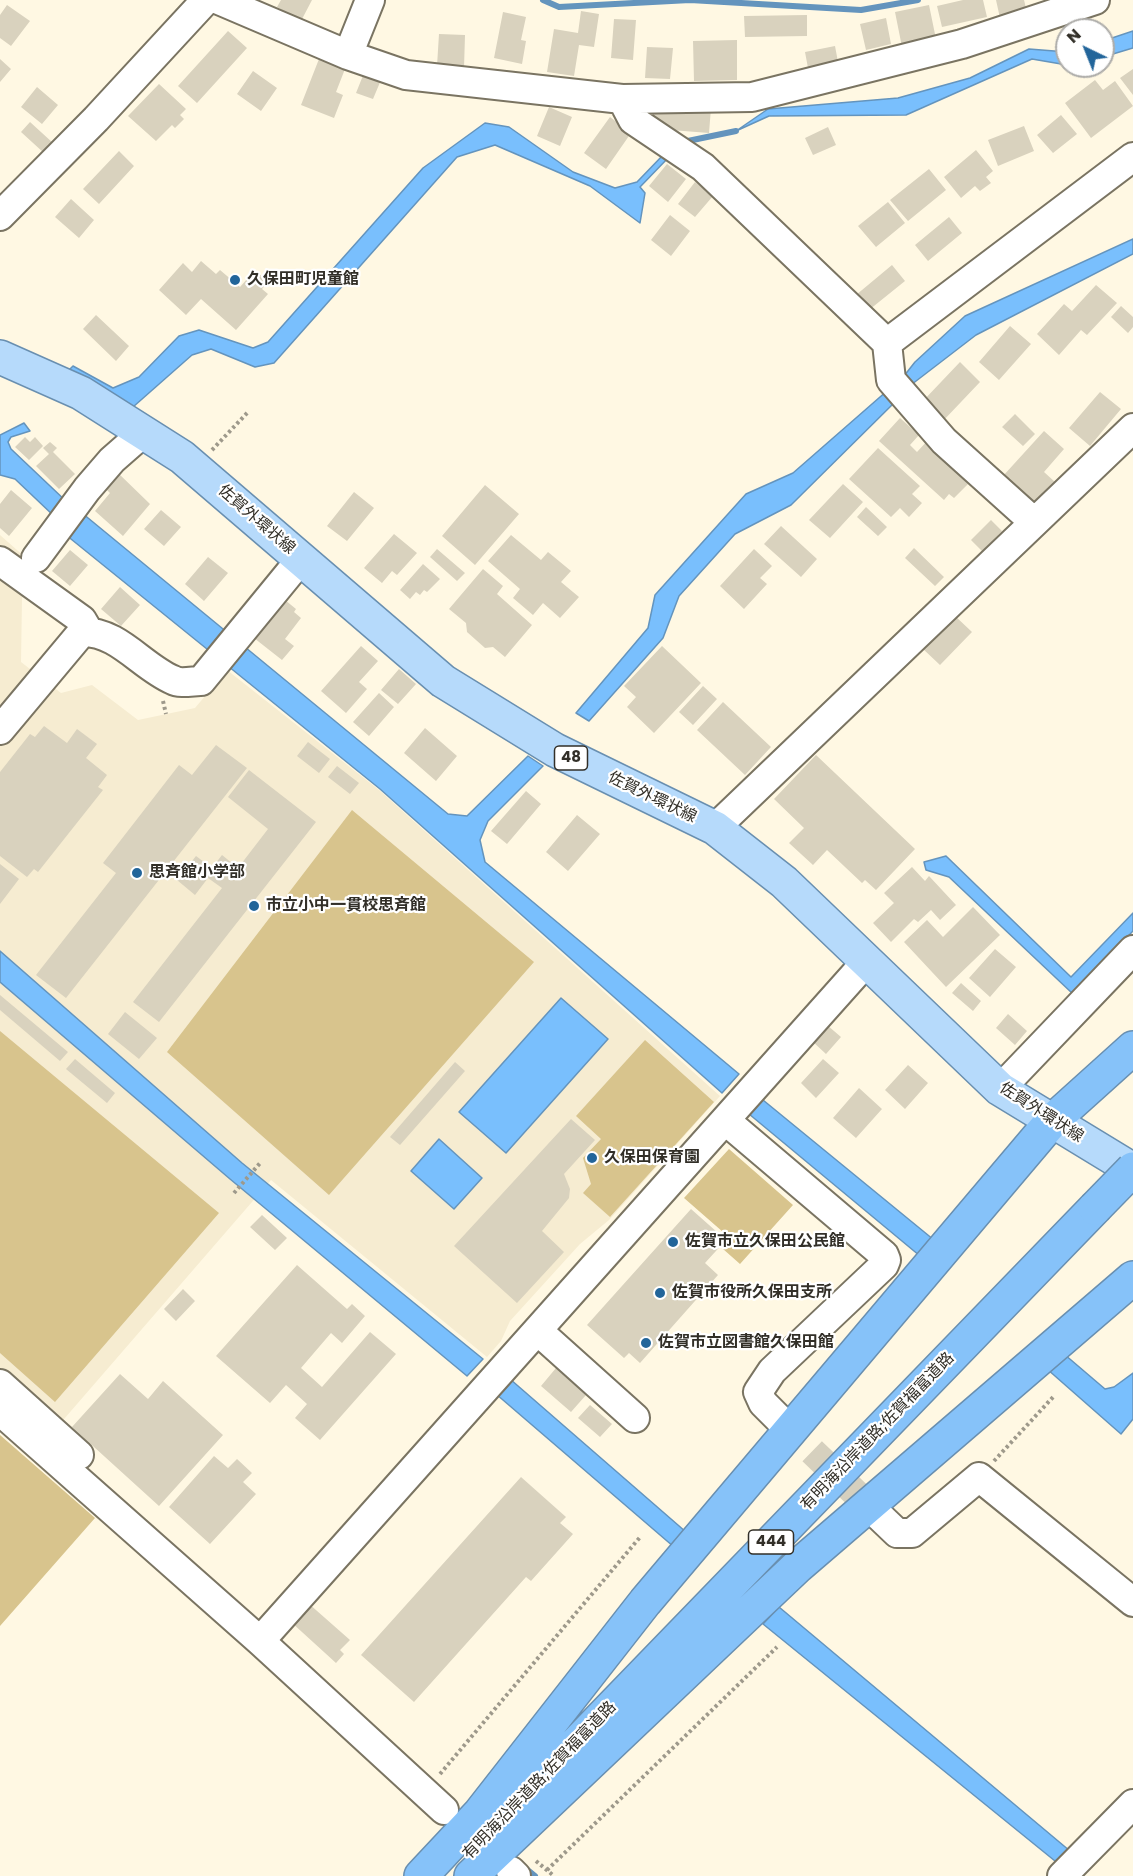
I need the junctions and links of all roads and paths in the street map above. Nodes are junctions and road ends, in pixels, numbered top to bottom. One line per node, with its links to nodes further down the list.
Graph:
1 (206, 0): 8 (street)
2 (219, 0): 5 (street)
3 (370, 0): 5 (street)
4 (1090, 1): 6 (street)
5 (348, 55): 6 (street)
6 (622, 99): 9 (street)
7 (1133, 157): 9 (street)
8 (0, 216)
9 (887, 343): 15 (street)
10 (0, 357): 13 (main road, 佐賀外環状線 / 48)
11 (249, 411): 14 (path)
12 (1133, 428): 15 (street)
13 (144, 432): 14 (main road, 佐賀外環状線 / 48); 16 (street)
14 (196, 468): 17 (main road, 佐賀外環状線 / 48)
15 (1034, 522): 21 (street)
16 (36, 558)
17 (301, 558): 19 (street); 21 (main road, 佐賀外環状線 / 48)
18 (0, 561): 19 (street)
19 (89, 632): 20 (street)
20 (0, 730)
21 (715, 828): 23 (main road, 佐賀外環状線 / 48)
22 (1133, 950): 25 (street)
23 (867, 962): 25 (main road, 佐賀外環状線 / 48); 26 (street)
24 (1133, 1048): 27 (highway)
25 (1000, 1089): 27 (main road, 佐賀外環状線 / 48)
26 (726, 1120): 32 (street); 37 (street)
27 (1052, 1121): 29 (main road, 佐賀外環状線 / 48); 49 (highway)
28 (261, 1162): 30 (path)
29 (1133, 1169): 50 (highway, 有明海沿岸道路;佐賀福富道路 / 444, bridge)
30 (234, 1193)
31 (1133, 1278): 51 (highway)
32 (538, 1331): 36 (street); 42 (street)
33 (0, 1384): 42 (street)
34 (1054, 1396): 38 (path)
35 (0, 1412): 42 (street)
36 (635, 1418)
37 (782, 1422)
38 (979, 1477): 39 (street); 41 (street)
39 (875, 1512)
40 (641, 1536): 44 (path)
41 (1133, 1602)
42 (267, 1634): 46 (street)
43 (777, 1647): 48 (path)
44 (440, 1775)
45 (1133, 1804): 53 (street)
46 (444, 1809)
47 (519, 1867): 48 (path)
48 (546, 1870): 52 (path)
49 (421, 1876)
50 (448, 1876)
51 (471, 1876)
52 (554, 1876)
53 (1062, 1876)

